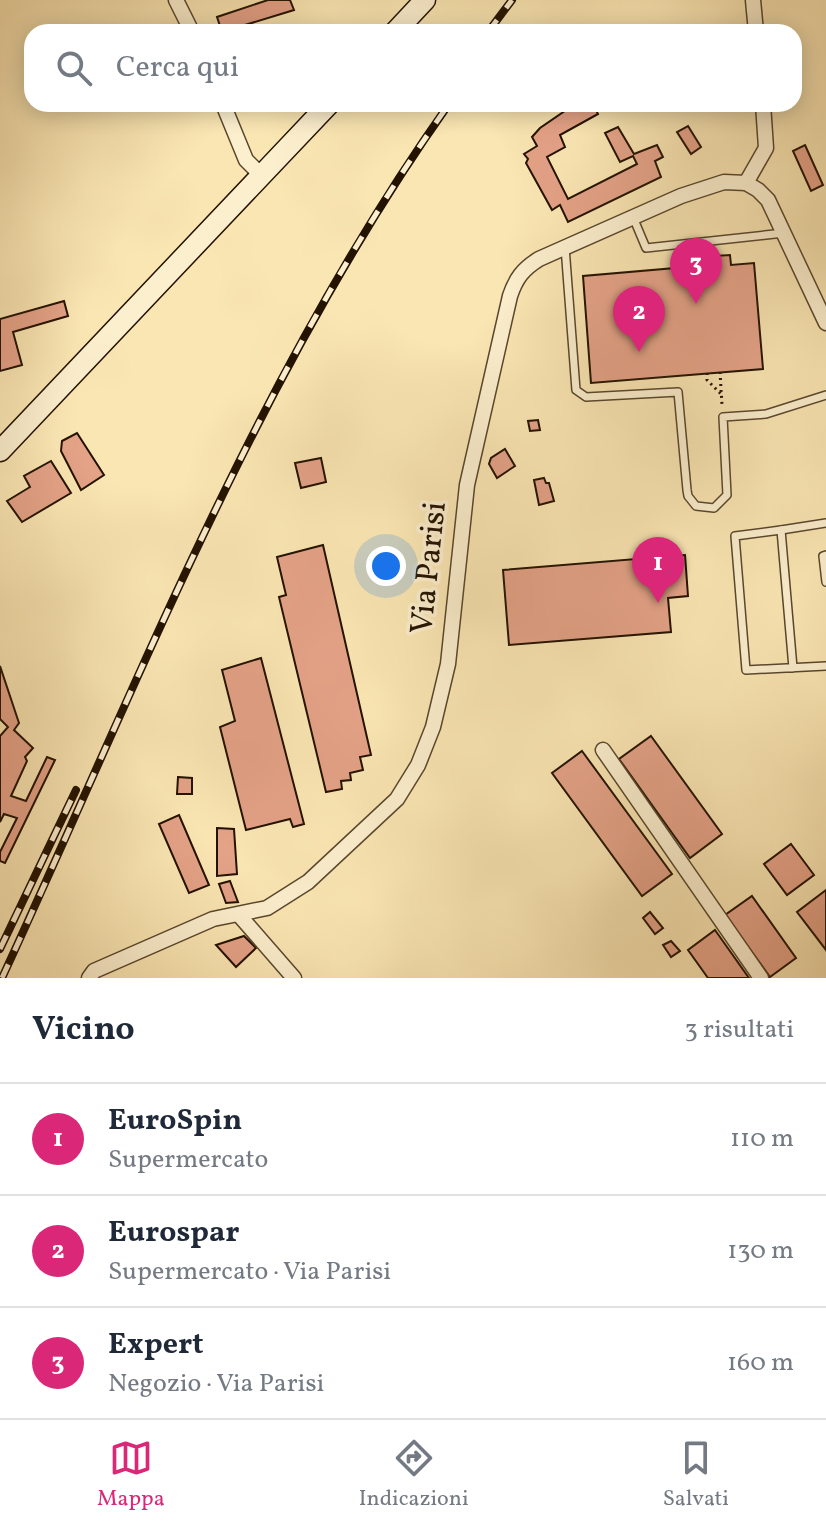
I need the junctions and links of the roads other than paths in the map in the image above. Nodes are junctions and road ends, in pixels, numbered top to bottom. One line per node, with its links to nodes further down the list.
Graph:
1 (176, 0): 4 (street)
2 (425, 0): 5 (main road)
3 (753, 0): 6 (street)
4 (188, 24)
5 (402, 24)
6 (755, 24)
7 (226, 112): 10 (street)
8 (322, 112): 10 (main road)
9 (764, 112): 11 (street)
10 (262, 176): 17 (main road)
11 (746, 183): 12 (street, Via Parisi); 13 (street)
12 (633, 217): 13 (lane); 14 (street, Via Parisi)
13 (784, 233): 15 (street)
14 (565, 247): 16 (lane); 25 (street, Via Parisi)
15 (826, 323)
16 (826, 395)
17 (0, 451)
18 (826, 523): 19 (lane)
19 (781, 530): 23 (lane); 23 (lane)
20 (826, 555): 21 (lane)
21 (826, 582)
22 (826, 666): 23 (lane)
23 (793, 668)
24 (603, 750): 28 (street)
25 (239, 915): 26 (street, Via Parisi); 27 (street)
26 (89, 978)
27 (294, 978)
28 (761, 978)

